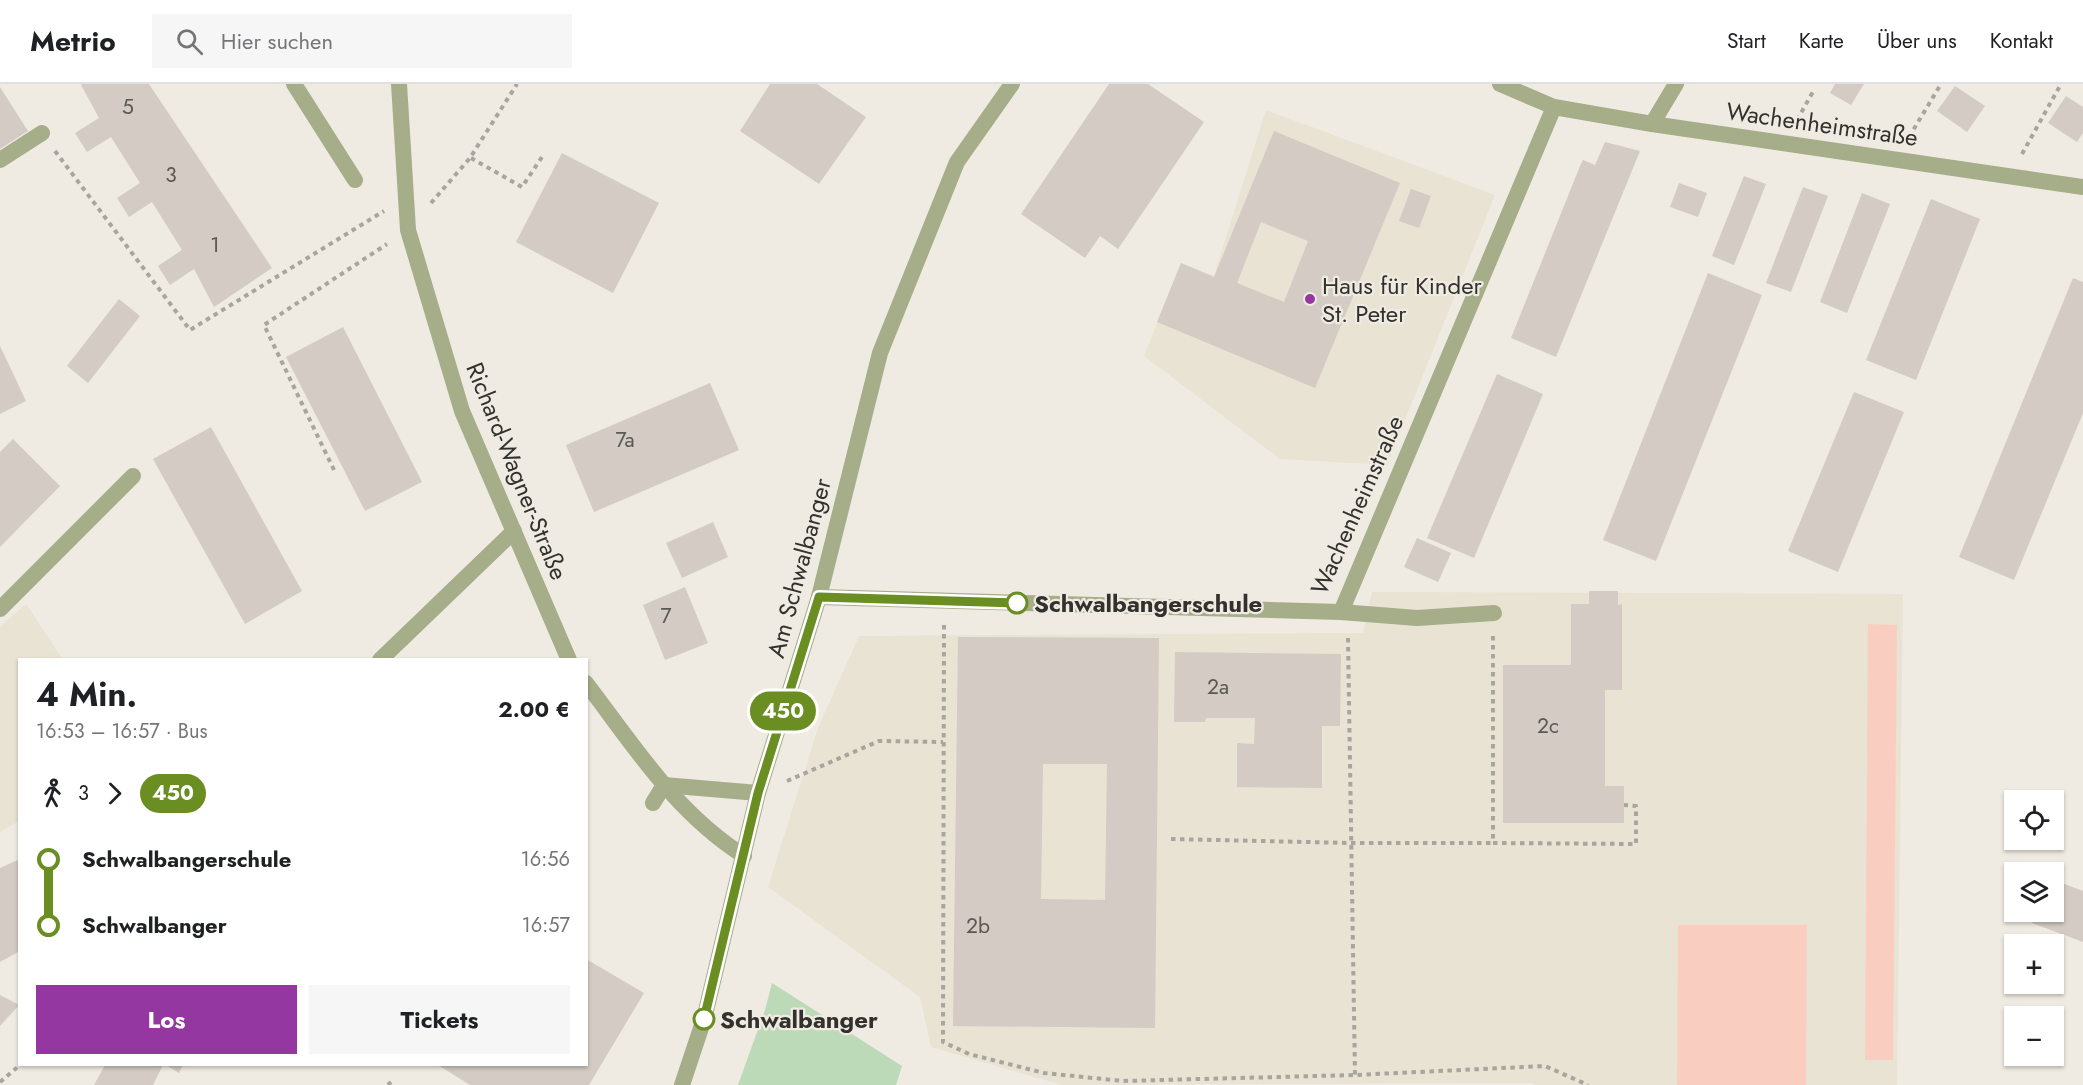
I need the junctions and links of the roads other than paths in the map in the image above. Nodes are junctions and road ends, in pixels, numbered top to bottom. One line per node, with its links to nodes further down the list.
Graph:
1 (294, 84): 10 (street)
2 (399, 84): 13 (street, Richard-Wagner-Straße)
3 (1012, 84): 14 (street, Am Schwalbanger)
4 (1500, 84): 6 (street, Wachenheimstraße)
5 (1676, 84): 7 (street)
6 (1554, 107): 7 (street, Wachenheimstraße); 16 (street, Wachenheimstraße)
7 (1652, 124): 11 (street, Wachenheimstraße)
8 (42, 134): 9 (street)
9 (0, 160)
10 (355, 180)
11 (2083, 187)
12 (133, 476): 15 (street)
13 (514, 531): 18 (street); 19 (street, Richard-Wagner-Straße)
14 (819, 597): 16 (street, Wachenheimstraße); 22 (street, Am Schwalbanger)
15 (0, 609)
16 (1341, 612): 17 (street)
17 (1494, 613)
18 (382, 658)
19 (568, 658)
20 (588, 686): 21 (street)
21 (664, 785): 22 (street); 23 (street); 24 (street)
22 (758, 793): 24 (street, Am Schwalbanger)
23 (653, 803)
24 (744, 855): 25 (street, Am Schwalbanger)
25 (682, 1085)

